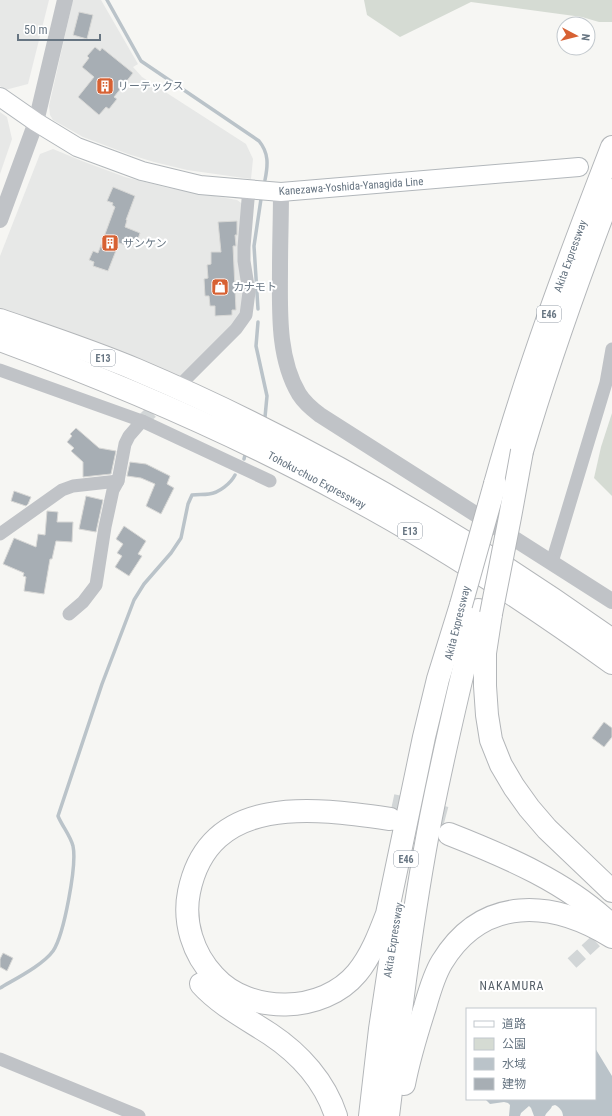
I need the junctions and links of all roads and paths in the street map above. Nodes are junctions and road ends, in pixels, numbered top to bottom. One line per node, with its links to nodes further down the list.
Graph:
1 (65, 0): 3 (street)
2 (0, 97): 3 (main road, Kanezawa-Yoshida-Yanagida Line)
3 (36, 122): 6 (main road, Kanezawa-Yoshida-Yanagida Line); 9 (street)
4 (612, 147): 21 (highway, Akita Expressway / E46, bridge)
5 (580, 167): 8 (main road, Kanezawa-Yoshida-Yanagida Line)
6 (249, 188): 8 (main road, Kanezawa-Yoshida-Yanagida Line); 14 (street)
7 (612, 190): 21 (highway, Akita Expressway / E46, bridge)
8 (281, 192): 19 (street)
9 (0, 220)
10 (0, 320): 23 (highway, Tohoku-chuo Expressway / E13)
11 (0, 340): 24 (highway, Tohoku-chuo Expressway / E13)
12 (612, 349): 19 (street)
13 (0, 370): 15 (street)
14 (184, 381)
15 (142, 421): 16 (street); 17 (street)
16 (118, 481): 18 (street); 22 (street)
17 (270, 481)
18 (0, 534)
19 (552, 562): 20 (street)
20 (612, 601)
21 (477, 610): 25 (highway); 31 (highway); 32 (highway, Akita Expressway / E46); 33 (highway, Akita Expressway / E46)
22 (69, 614)
23 (612, 640)
24 (612, 663)
25 (612, 892)
26 (612, 906): 27 (highway)
27 (612, 926)
28 (612, 937): 34 (highway)
29 (0, 1059): 30 (street)
30 (139, 1116)
31 (336, 1116)
32 (370, 1116)
33 (388, 1116)
34 (397, 1116)

